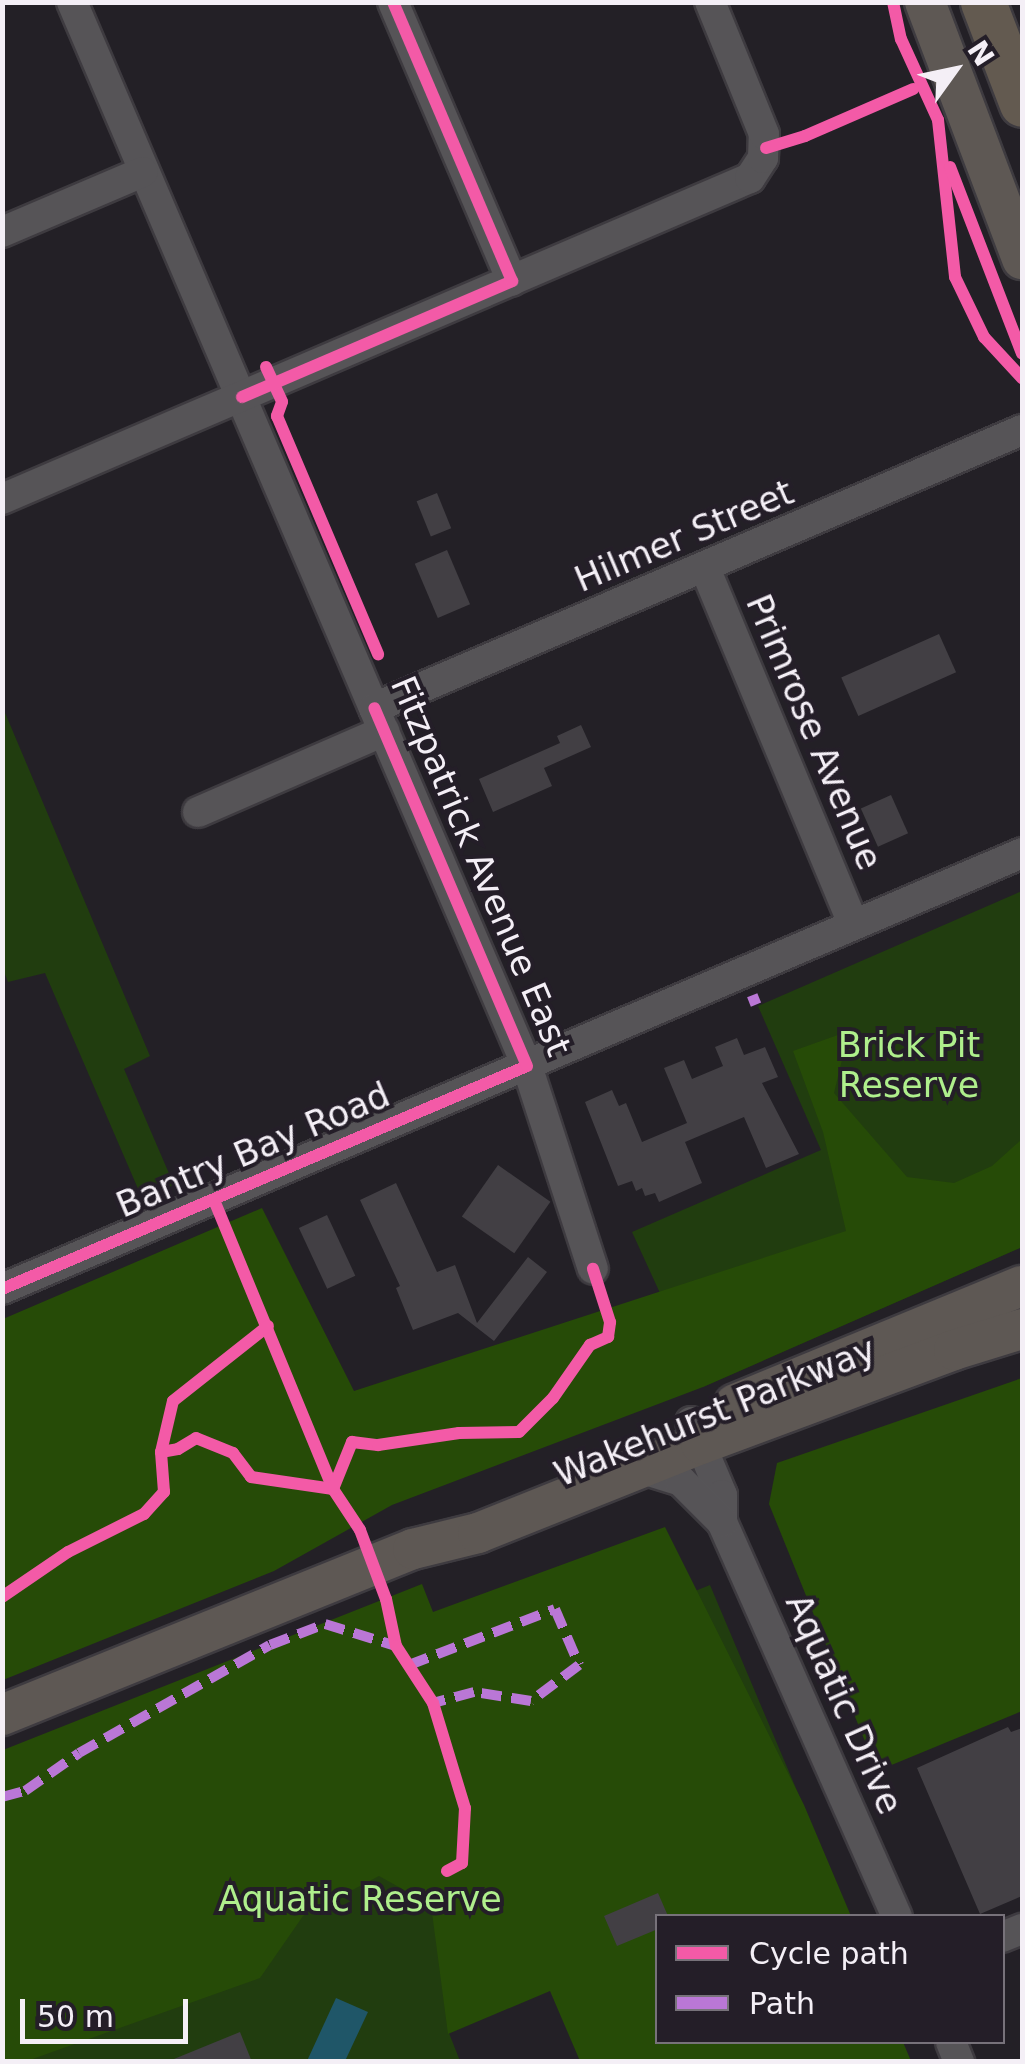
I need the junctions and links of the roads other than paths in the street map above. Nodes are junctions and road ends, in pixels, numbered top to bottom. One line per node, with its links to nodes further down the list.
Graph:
1 (72, 2): 9 (street, Fitzpatrick Avenue East)
2 (392, 2): 12 (street)
3 (710, 2): 12 (street)
4 (924, 2): 11 (main road)
5 (983, 2): 8 (highway)
6 (1011, 2): 7 (highway)
7 (1022, 31)
8 (1022, 104)
9 (143, 172): 10 (street); 13 (street, Fitzpatrick Avenue East)
10 (2, 232)
11 (1022, 260)
12 (512, 281): 13 (street)
13 (242, 397): 15 (street); 17 (street, Fitzpatrick Avenue East)
14 (1022, 430): 16 (street, Hilmer Street)
15 (2, 500)
16 (705, 568): 17 (street, Hilmer Street); 20 (street, Primrose Avenue)
17 (379, 720): 18 (street, Hilmer Street); 21 (street, Fitzpatrick Avenue East)
18 (198, 812)
19 (1022, 854): 20 (street, Bantry Bay Road)
20 (854, 924): 21 (street, Bantry Bay Road)
21 (528, 1066): 22 (street, Fitzpatrick Avenue East); 24 (street, Bantry Bay Road)
22 (593, 1269)
23 (1022, 1286): 26 (main road, Wakehurst Parkway)
24 (2, 1289)
25 (1022, 1329): 26 (main road, Wakehurst Parkway)
26 (696, 1433): 27 (main road, Wakehurst Parkway); 28 (street, Aquatic Drive); 29 (main road, Wakehurst Parkway)
27 (639, 1468): 28 (street, Aquatic Drive); 29 (main road, Wakehurst Parkway)
28 (722, 1522): 31 (street, Aquatic Drive)
29 (413, 1548): 30 (main road, Wakehurst Parkway)
30 (2, 1715)
31 (896, 1914)

